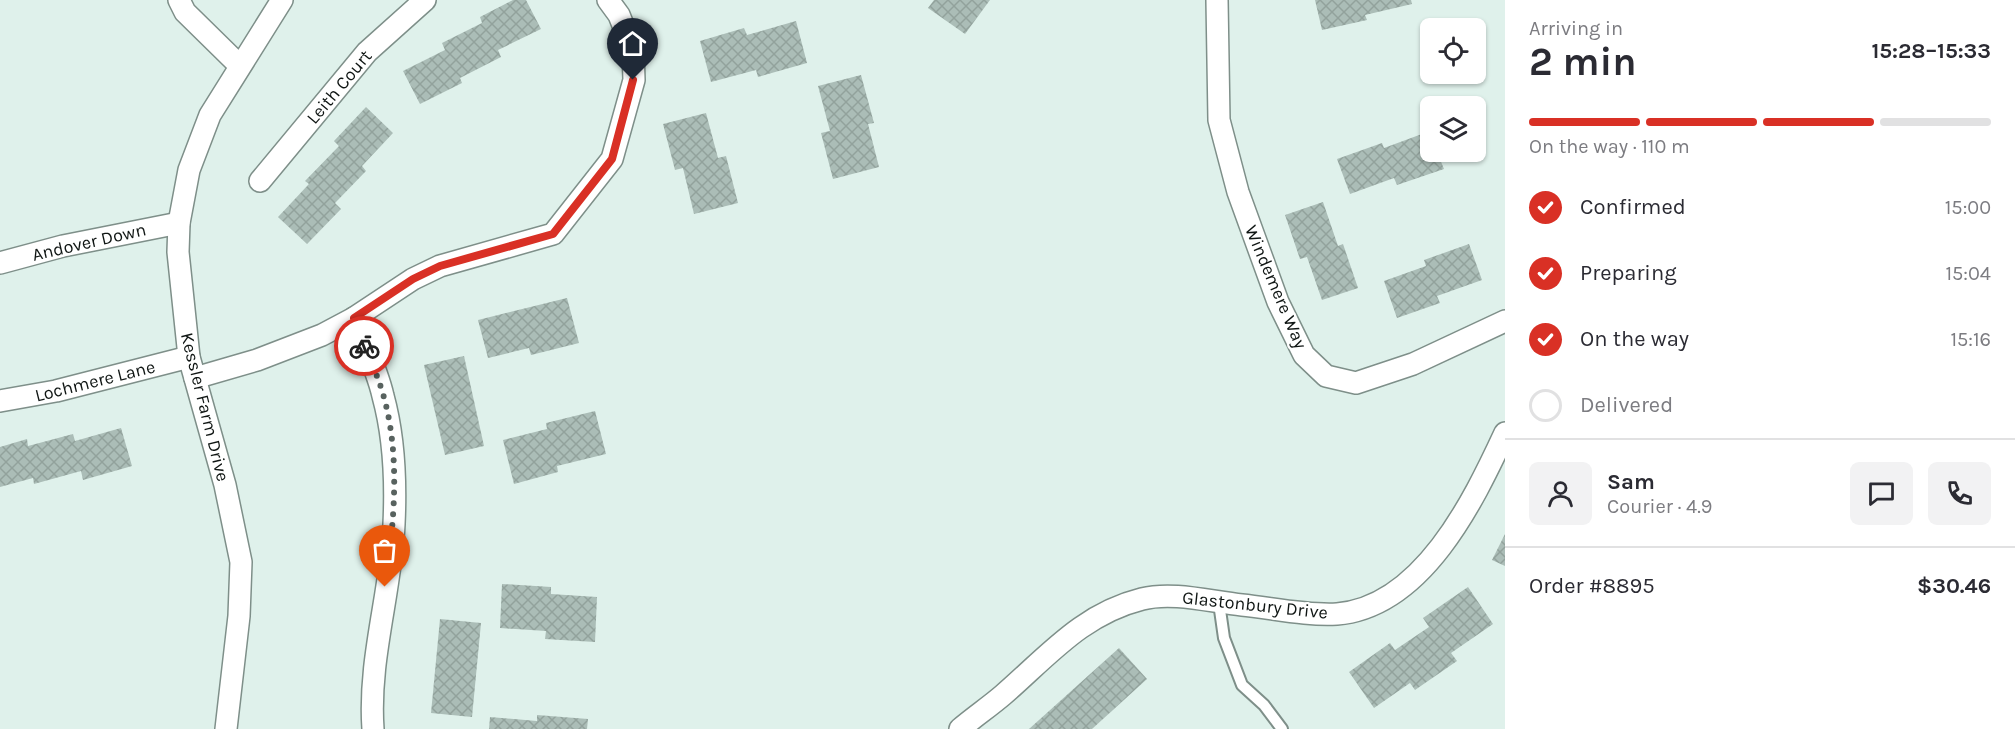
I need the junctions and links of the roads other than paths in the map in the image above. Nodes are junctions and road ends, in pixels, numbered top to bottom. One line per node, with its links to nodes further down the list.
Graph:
1 (179, 0): 6 (street)
2 (282, 0): 6 (street, Kessler Farm Drive)
3 (425, 0): 7 (street, Leith Court)
4 (608, 0): 10 (street)
5 (1217, 0): 11 (street, Windemere Way)
6 (239, 65): 8 (street, Kessler Farm Drive)
7 (260, 181)
8 (179, 223): 9 (street, Andover Down); 12 (street, Kessler Farm Drive)
9 (0, 263)
10 (354, 318): 13 (street); 18 (street)
11 (1505, 321)
12 (189, 357): 13 (street, Kessler Farm Drive); 14 (street, Lochmere Lane)
13 (195, 378): 17 (street, Kessler Farm Drive)
14 (0, 401)
15 (1505, 434): 16 (street, Glastonbury Drive)
16 (1219, 603): 19 (street, Glastonbury Drive); 20 (lane)
17 (226, 729)
18 (373, 729)
19 (960, 729)
20 (1282, 729)

